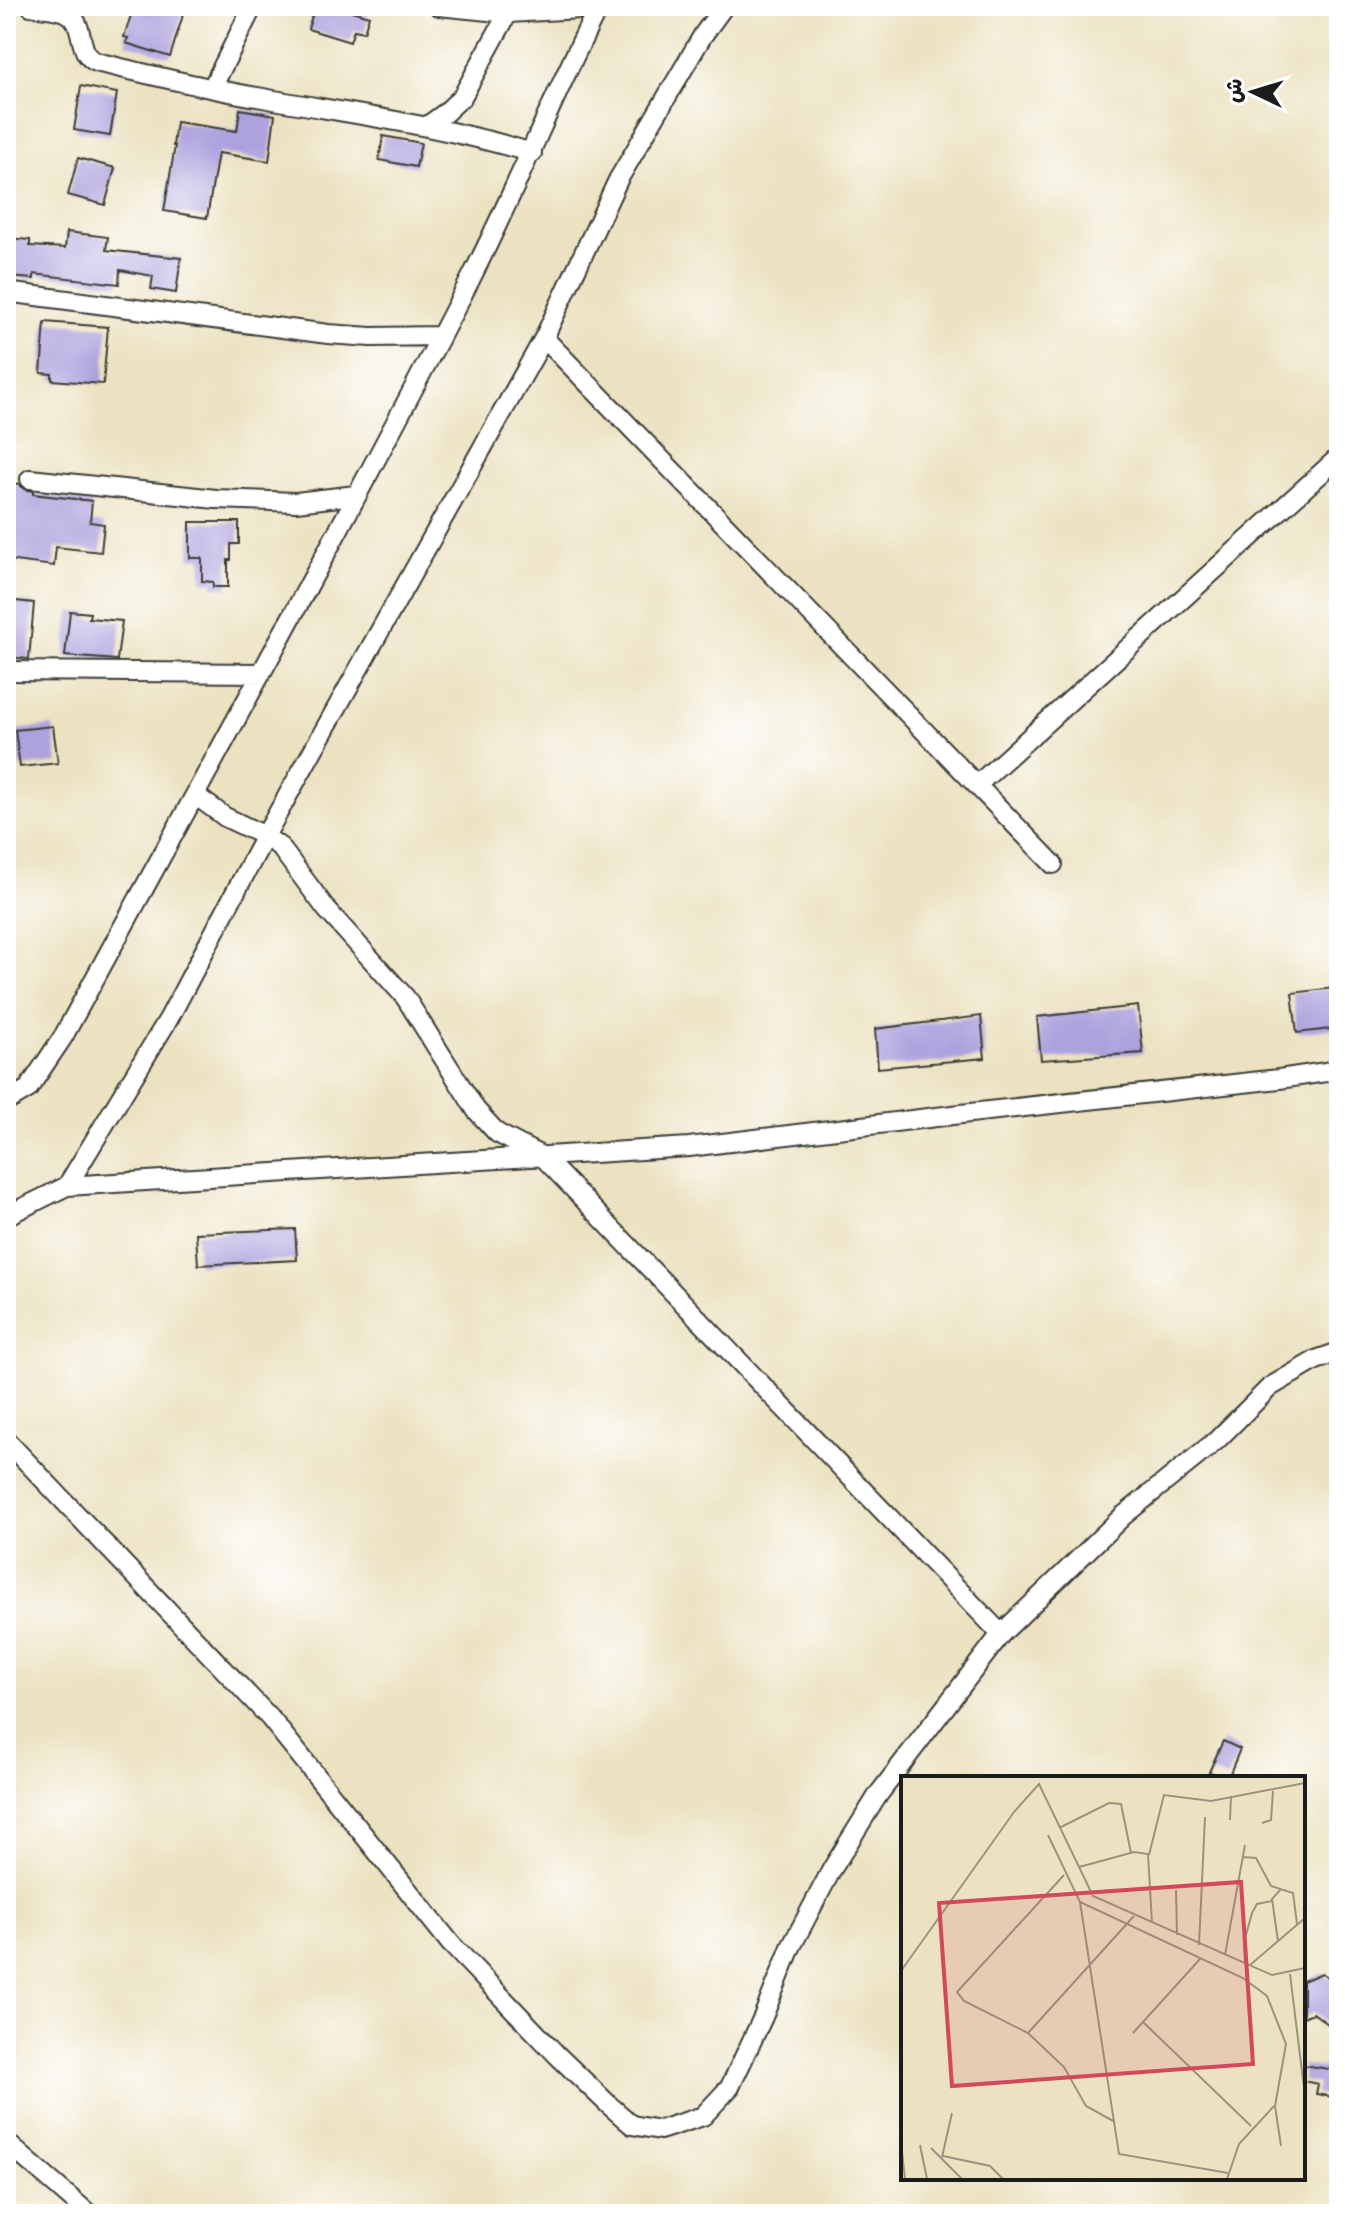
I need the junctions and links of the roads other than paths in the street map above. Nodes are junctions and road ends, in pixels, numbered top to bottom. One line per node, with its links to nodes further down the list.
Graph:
1 (31, 6): 7 (street)
2 (253, 6): 7 (street)
3 (439, 6): 6 (street)
4 (724, 6): 12 (street)
5 (598, 7): 6 (street); 9 (street)
6 (508, 13): 8 (street)
7 (212, 88): 8 (street)
8 (427, 126): 9 (street)
9 (532, 153): 11 (street)
10 (6, 292): 11 (street)
11 (440, 336): 15 (street)
12 (544, 338): 18 (street); 20 (street)
13 (1339, 457): 18 (street)
14 (30, 479): 15 (street)
15 (356, 495): 17 (street)
16 (6, 671): 17 (street)
17 (261, 673): 19 (street)
18 (977, 785): 21 (street)
19 (195, 795): 20 (street); 23 (street)
20 (265, 836): 24 (street); 25 (street)
21 (1053, 864)
22 (1339, 1070): 24 (street)
23 (6, 1102)
24 (543, 1157): 25 (street); 29 (street)
25 (67, 1186): 26 (street)
26 (6, 1216)
27 (1339, 1352): 29 (street)
28 (6, 1440): 29 (street)
29 (1001, 1634)
30 (6, 2142): 31 (street)
31 (89, 2214)

